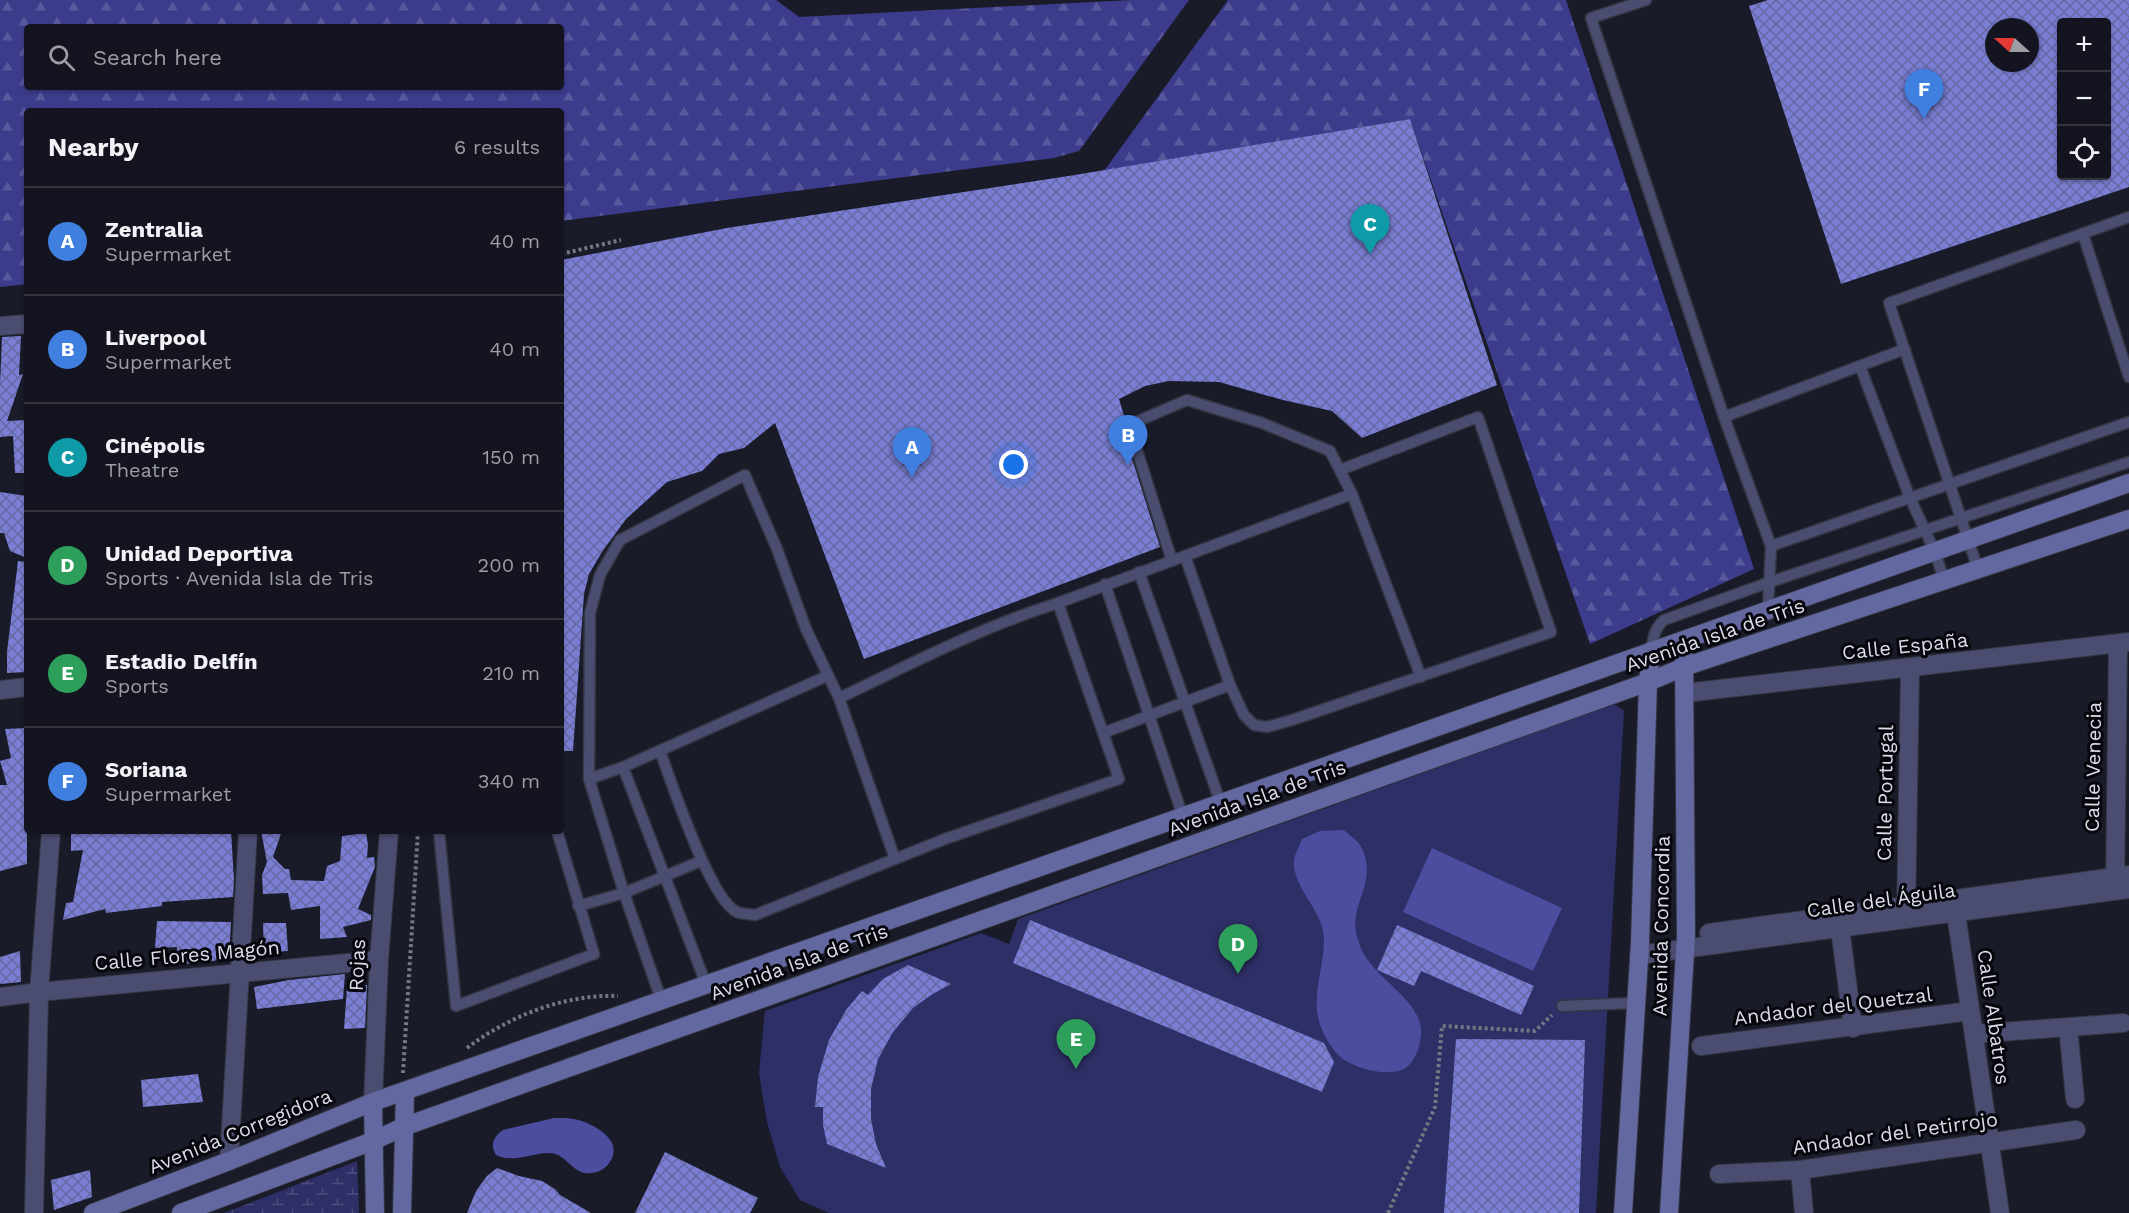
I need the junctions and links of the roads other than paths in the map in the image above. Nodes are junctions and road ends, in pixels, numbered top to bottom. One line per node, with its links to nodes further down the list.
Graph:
1 (1646, 0): 9 (lane)
2 (2129, 217): 3 (lane)
3 (2083, 234): 6 (lane); 8 (lane)
4 (24, 324): 5 (street)
5 (0, 326)
6 (1905, 349): 7 (lane); 15 (lane)
7 (1860, 366): 9 (lane); 18 (lane)
8 (2129, 377)
9 (1724, 417): 23 (lane)
10 (2129, 422): 15 (lane)
11 (2129, 462): 13 (lane)
12 (1340, 470): 17 (lane); 26 (lane); 40 (lane)
13 (2094, 474): 16 (lane); 19 (lane)
14 (2129, 483): 16 (main road, Avenida Isla de Tris)
15 (1951, 484): 18 (lane); 19 (lane)
16 (2101, 493): 22 (main road, Avenida Isla de Tris)
17 (1352, 494): 25 (lane); 40 (lane)
18 (1910, 498): 21 (lane); 23 (lane)
19 (1962, 519): 21 (lane); 22 (lane)
20 (2129, 519): 27 (main road, Avenida Isla de Tris)
21 (1926, 530): 24 (lane); 30 (lane)
22 (1969, 540): 24 (main road, Avenida Isla de Tris); 27 (lane)
23 (1771, 546): 30 (lane)
24 (1935, 552): 29 (lane); 33 (main road, Avenida Isla de Tris)
25 (1185, 556): 26 (lane); 42 (lane)
26 (1172, 561): 28 (lane)
27 (1978, 569): 29 (main road, Avenida Isla de Tris)
28 (1139, 572): 31 (lane); 47 (lane)
29 (1944, 580): 37 (main road, Avenida Isla de Tris)
30 (1770, 582): 33 (lane); 36 (lane)
31 (1105, 585): 32 (lane); 48 (lane)
32 (1058, 603): 46 (lane); 49 (lane)
33 (1768, 610): 34 (main road, Avenida Isla de Tris)
34 (1683, 640): 36 (main road, Avenida Isla de Tris); 37 (main road, Avenida Concordia)
35 (2123, 643): 38 (street, Calle España); 63 (street, Calle Venecia)
36 (1651, 651): 41 (main road, Avenida Concordia); 53 (main road, Avenida Isla de Tris)
37 (1684, 667): 41 (main road, Avenida Isla de Tris); 45 (main road, Avenida Concordia)
38 (1910, 669): 45 (street, Calle España); 67 (street, Calle Portugal)
39 (827, 676): 46 (lane); 50 (lane); 52 (lane)
40 (1421, 677): 42 (lane)
41 (1648, 682): 70 (main road, Avenida Concordia); 88 (main road, Avenida Isla de Tris)
42 (1230, 685): 47 (lane)
43 (24, 687): 44 (street)
44 (0, 690)
45 (1685, 693): 69 (main road, Avenida Concordia)
46 (838, 698): 60 (lane)
47 (1185, 702): 48 (lane); 53 (lane)
48 (1149, 715): 49 (lane); 54 (lane)
49 (1103, 733): 60 (lane)
50 (660, 750): 51 (lane); 61 (lane)
51 (623, 767): 52 (lane); 62 (lane)
52 (589, 779): 64 (lane)
53 (1221, 804): 54 (main road, Avenida Isla de Tris)
54 (1183, 817): 73 (main road, Avenida Isla de Tris)
55 (51, 834): 74 (street)
56 (248, 834): 72 (street)
57 (389, 834): 71 (street, Rojas)
58 (439, 834): 65 (lane)
59 (558, 834): 65 (lane)
60 (895, 859): 61 (lane)
61 (701, 861): 62 (lane)
62 (666, 876): 64 (lane); 73 (lane)
63 (2122, 883): 66 (street, Calle del Águila)
64 (624, 893): 65 (lane); 76 (lane)
65 (578, 906)
66 (1955, 906): 67 (street, Calle del Águila); 79 (street, Calle Albatros)
67 (1906, 912): 68 (street, Calle del Águila); 69 (street, Calle del Águila)
68 (1840, 928): 69 (street, Calle del Águila); 82 (street)
69 (1686, 943): 70 (street, Calle del Águila); 101 (main road, Avenida Concordia)
70 (1639, 949): 77 (main road, Avenida Concordia)
71 (380, 960): 72 (street, Calle Flores Magón); 87 (street, Rojas)
72 (240, 972): 74 (street, Calle Flores Magón); 92 (street)
73 (706, 984): 76 (main road, Avenida Isla de Tris)
74 (39, 992): 75 (street, Calle Flores Magón); 95 (street)
75 (0, 997)
76 (662, 1002): 85 (main road, Avenida Isla de Tris)
77 (1635, 1003): 78 (lane); 100 (main road, Avenida Concordia)
78 (1562, 1006)
79 (1970, 1011): 82 (street, Andador del Quetzal); 83 (street, Calle Albatros)
80 (2123, 1023): 81 (street)
81 (2068, 1027): 83 (street); 86 (street)
82 (1853, 1028): 84 (street, Andador del Quetzal)
83 (1974, 1034): 91 (street, Calle Albatros)
84 (1701, 1046)
85 (404, 1086): 87 (main road, Avenida Corregidora); 88 (main road)
86 (2075, 1099)
87 (373, 1102): 90 (main road); 92 (main road, Avenida Corregidora)
88 (403, 1127): 90 (main road); 99 (main road)
89 (2076, 1130): 91 (street, Andador del Petirrojo)
90 (373, 1141): 97 (main road); 98 (main road)
91 (1989, 1142): 93 (street, Andador del Petirrojo); 103 (street, Calle Albatros)
92 (229, 1161): 96 (main road, Avenida Corregidora)
93 (1800, 1170): 94 (street, Andador del Petirrojo); 102 (street)
94 (1719, 1174)
95 (34, 1213)
96 (93, 1213)
97 (181, 1213)
98 (375, 1213)
99 (402, 1213)
100 (1623, 1213)
101 (1669, 1213)
102 (1804, 1213)
103 (2000, 1213)

